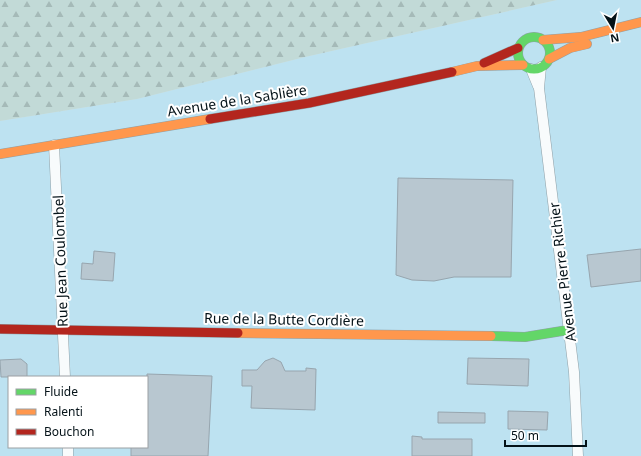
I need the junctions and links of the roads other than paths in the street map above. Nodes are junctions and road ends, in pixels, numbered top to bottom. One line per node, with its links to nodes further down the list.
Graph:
1 (641, 22): 3 (main road)
2 (641, 31): 5 (main road)
3 (543, 40): 4 (main road); 5 (main road)
4 (518, 48): 6 (main road, Avenue de la Sablière); 7 (main road)
5 (549, 59): 8 (main road)
6 (477, 66): 7 (main road, Avenue de la Sablière); 10 (main road, Avenue de la Sablière)
7 (527, 67): 8 (main road); 9 (street, Avenue Pierre Richier)
8 (541, 67): 9 (street, Avenue Pierre Richier)
9 (539, 88): 14 (street, Avenue Pierre Richier)
10 (54, 145): 11 (main road, Avenue de la Sablière); 13 (street, Rue Jean Coulombel)
11 (0, 154)
12 (0, 329): 13 (main road, Rue de la Butte Cordière)
13 (63, 330): 14 (main road, Rue de la Butte Cordière); 15 (street, Rue Jean Coulombel)
14 (568, 330): 16 (street, Avenue Pierre Richier)
15 (65, 376)
16 (578, 456)

